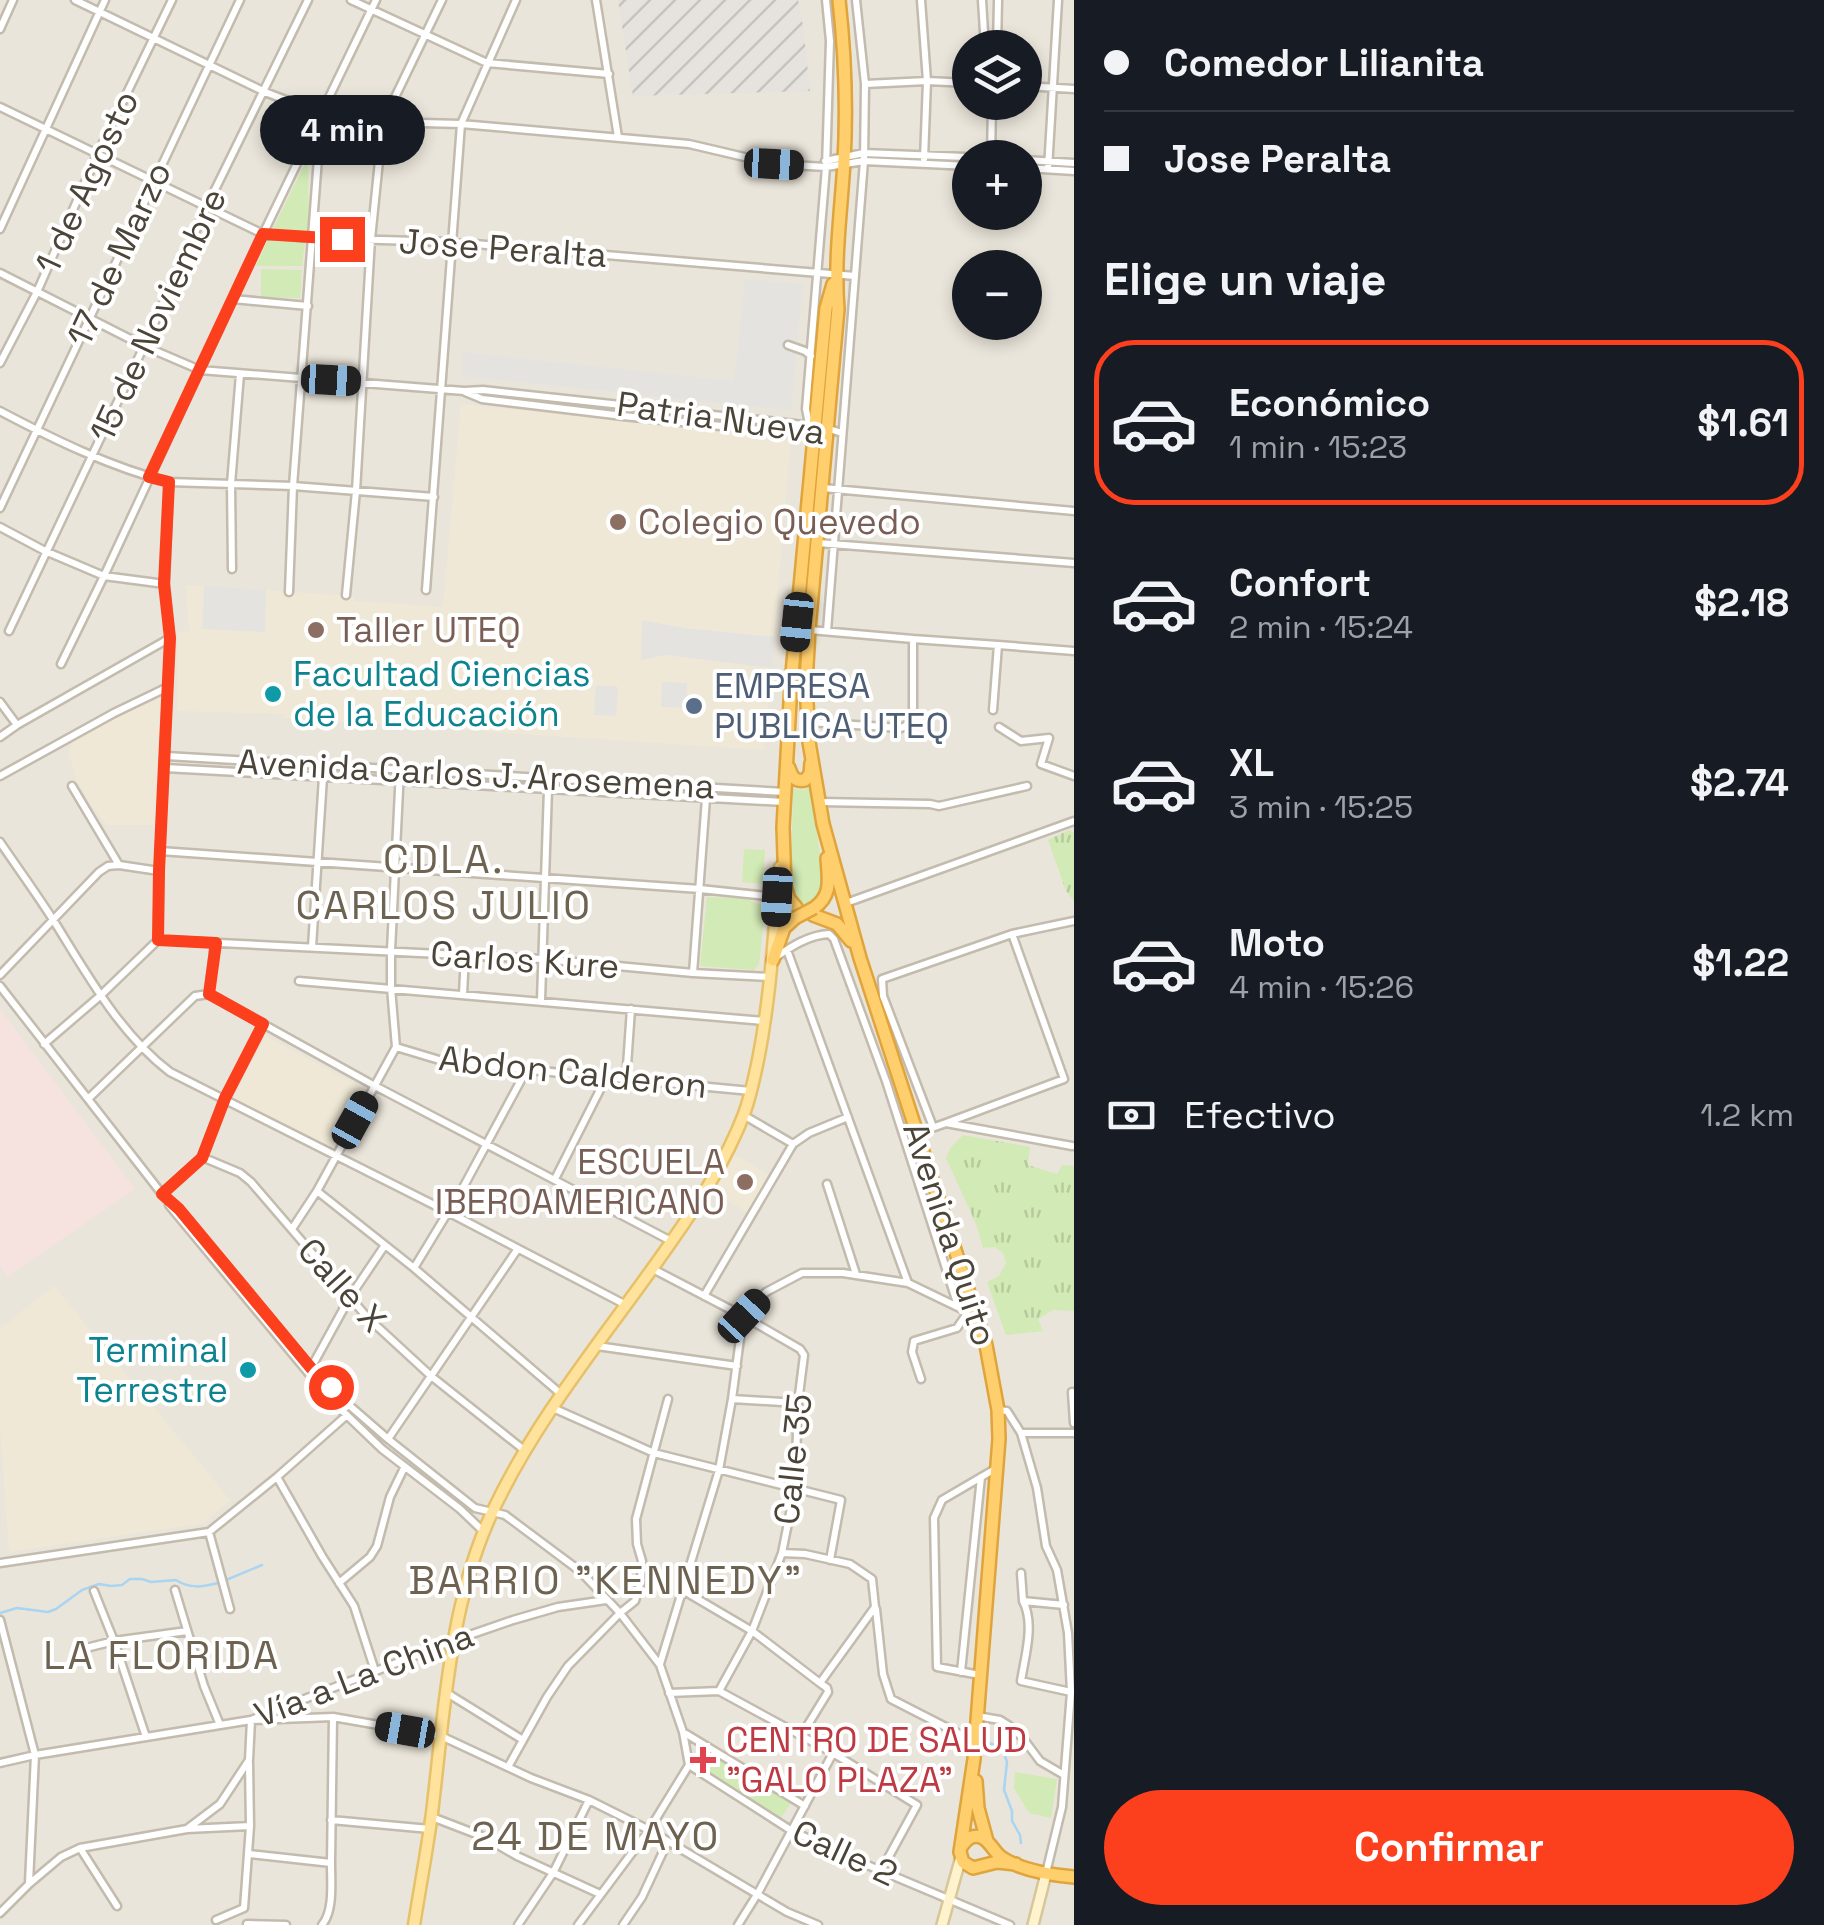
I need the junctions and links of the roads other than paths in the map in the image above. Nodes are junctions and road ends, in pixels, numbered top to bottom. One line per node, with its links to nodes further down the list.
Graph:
1 (13, 0): 21 (street)
2 (75, 0): 20 (street)
3 (105, 0): 20 (street)
4 (172, 0): 25 (street, 1 de Agosto)
5 (240, 0): 27 (street, 17 de Marzo)
6 (308, 0): 35 (street, 15 de Noviembre)
7 (351, 0): 19 (street)
8 (376, 0): 19 (street)
9 (442, 0): 24 (street)
10 (516, 0): 26 (street)
11 (596, 0): 28 (street)
12 (826, 0): 48 (street)
13 (839, 0): 45 (highway)
14 (856, 0): 31 (street)
15 (921, 0): 29 (street)
16 (982, 0): 22 (street)
17 (998, 0): 23 (street)
18 (1058, 0): 33 (street)
19 (371, 10): 24 (street); 37 (street)
20 (99, 11): 25 (street); 40 (street)
21 (0, 29)
22 (984, 30)
23 (997, 30)
24 (426, 34): 26 (street); 38 (street)
25 (154, 37): 27 (street); 42 (street, 1 de Agosto)
26 (487, 63): 28 (street); 39 (street)
27 (209, 64): 35 (street); 54 (street, 17 de Marzo)
28 (609, 74): 41 (street)
29 (926, 81): 30 (street); 31 (street); 46 (street)
30 (952, 82)
31 (864, 84): 43 (street)
32 (1042, 87): 33 (street)
33 (1053, 88): 34 (street); 51 (street)
34 (1074, 89)
35 (265, 92): 37 (street); 55 (street, 15 de Noviembre)
36 (0, 107): 40 (street, Jose Peralta)
37 (322, 114): 38 (street); 57 (street); 58 (street)
38 (382, 122): 39 (street); 59 (street)
39 (462, 124): 41 (street); 60 (street)
40 (47, 130): 42 (street, Jose Peralta); 56 (street)
41 (618, 137): 48 (street)
42 (97, 154): 54 (street, Jose Peralta); 65 (street, 1 de Agosto)
43 (864, 157): 45 (street); 46 (street); 64 (street)
44 (952, 159): 46 (street)
45 (844, 160): 48 (street); 63 (highway)
46 (924, 160): 49 (street)
47 (1074, 163): 51 (street)
48 (826, 164): 62 (street)
49 (952, 164)
50 (1042, 164): 51 (street)
51 (1048, 166): 52 (street); 53 (street)
52 (1042, 167)
53 (1074, 171)
54 (154, 180): 55 (street, Jose Peralta); 68 (street, 17 de Marzo)
55 (207, 206): 57 (street, Jose Peralta); 70 (street, 15 de Noviembre)
56 (0, 229)
57 (263, 234): 58 (street, Jose Peralta); 66 (street)
58 (313, 238): 59 (street, Jose Peralta); 67 (street)
59 (371, 239): 60 (street, Jose Peralta); 76 (street)
60 (451, 242): 62 (street, Jose Peralta); 77 (street)
61 (0, 273): 65 (street, Patria Nueva)
62 (817, 274): 63 (street, Jose Peralta); 69 (street)
63 (835, 275): 64 (street, Jose Peralta); 80 (highway)
64 (855, 276): 81 (street)
65 (37, 292): 68 (street, Patria Nueva); 72 (street, 1 de Agosto)
66 (233, 300): 67 (street); 73 (street)
67 (308, 306): 75 (street)
68 (90, 318): 70 (street, Patria Nueva); 79 (street, 17 de Marzo)
69 (812, 339): 71 (street); 71 (street)
70 (144, 346): 73 (street, Patria Nueva); 82 (street, 15 de Noviembre)
71 (811, 356): 80 (street)
72 (0, 364)
73 (200, 370): 74 (street, Patria Nueva); 83 (street)
74 (240, 374): 75 (street, Patria Nueva); 85 (street)
75 (301, 378): 76 (street, Patria Nueva); 86 (street)
76 (361, 381): 77 (street, Patria Nueva); 89 (street)
77 (443, 389): 80 (street, Patria Nueva); 90 (street)
78 (0, 411): 79 (street)
79 (36, 430): 82 (street); 91 (street, 17 de Marzo)
80 (820, 432): 81 (street, Patria Nueva); 87 (highway, Avenida Quito); 121 (highway)
81 (842, 434): 88 (street)
82 (92, 455): 83 (street); 96 (street, 15 de Noviembre)
83 (149, 477): 84 (street); 99 (street)
84 (169, 482): 85 (street); 100 (street)
85 (231, 484): 86 (street); 98 (street)
86 (293, 486): 89 (street); 102 (street)
87 (822, 488): 88 (street); 94 (highway, Avenida Quito)
88 (838, 489): 92 (street); 95 (street)
89 (356, 491): 90 (street); 103 (street)
90 (434, 497): 101 (street)
91 (0, 508)
92 (1074, 511)
93 (0, 527): 96 (street)
94 (817, 542): 95 (street); 104 (highway, Avenida Quito)
95 (834, 544): 97 (street); 106 (street)
96 (45, 551): 99 (street); 105 (street, 15 de Noviembre)
97 (1074, 563)
98 (232, 568)
99 (104, 576): 100 (street); 111 (street)
100 (164, 584): 107 (street)
101 (426, 590)
102 (289, 592)
103 (346, 595)
104 (809, 630): 106 (street); 115 (highway, Avenida Quito)
105 (9, 631)
106 (827, 631): 108 (street)
107 (170, 638): 112 (street); 116 (street)
108 (913, 639): 109 (street); 115 (street)
109 (998, 645): 110 (street); 114 (street)
110 (1074, 651)
111 (60, 664)
112 (168, 687): 119 (street); 124 (street)
113 (0, 702): 116 (street)
114 (993, 710)
115 (806, 722): 120 (highway, Avenida Quito)
116 (17, 725): 118 (street)
117 (999, 726): 125 (street)
118 (0, 737)
119 (166, 756): 122 (street); 123 (street, Avenida Carlos J. Arosemena)
120 (812, 758): 121 (highway); 133 (highway, Avenida Quito)
121 (788, 759): 131 (highway)
122 (165, 768): 126 (street, Avenida Carlos J. Arosemena); 138 (street)
123 (400, 770): 127 (street); 131 (street, Avenida Carlos J. Arosemena)
124 (0, 776)
125 (1074, 776)
126 (323, 777): 127 (street, Avenida Carlos J. Arosemena); 139 (street)
127 (399, 781): 130 (street, Avenida Carlos J. Arosemena); 141 (street)
128 (72, 786): 140 (street)
129 (1027, 786): 133 (street)
130 (548, 789): 132 (street, Avenida Carlos J. Arosemena); 143 (street)
131 (786, 797): 132 (street, Avenida Carlos J. Arosemena); 136 (highway)
132 (706, 798): 144 (street)
133 (819, 802): 135 (highway, Avenida Quito)
134 (1072, 821): 146 (street)
135 (823, 824): 146 (highway, Avenida Quito); 147 (highway)
136 (783, 828): 145 (main road); 148 (highway)
137 (0, 842): 149 (street)
138 (160, 851): 139 (street); 142 (street)
139 (317, 862): 141 (street); 154 (street)
140 (119, 866): 142 (street); 149 (street)
141 (394, 868): 143 (street); 155 (street)
142 (159, 871): 152 (street)
143 (543, 878): 144 (street); 160 (street)
144 (700, 888): 145 (street); 162 (street)
145 (777, 897): 161 (main road)
146 (844, 904): 158 (highway, Avenida Quito)
147 (813, 912): 148 (highway, bridge); 158 (highway)
148 (795, 913): 161 (highway)
149 (54, 921): 163 (street); 170 (street)
150 (1074, 921): 151 (street)
151 (1012, 934): 187 (street); 188 (street)
152 (158, 940): 153 (street, Carlos Kure); 170 (street)
153 (216, 943): 154 (street, Carlos Kure); 168 (street)
154 (312, 947): 155 (street, Carlos Kure)
155 (391, 950): 159 (street, Carlos Kure); 167 (street)
156 (786, 950): 157 (street); 161 (street); 186 (street)
157 (839, 952): 158 (street); 211 (street)
158 (857, 952): 189 (highway, Avenida Quito)
159 (465, 955): 160 (street, Carlos Kure); 169 (street)
160 (542, 960): 162 (street, Carlos Kure); 171 (street)
161 (773, 960): 164 (main road)
162 (692, 974): 164 (street, Carlos Kure)
163 (0, 976)
164 (771, 978): 173 (main road)
165 (299, 981): 167 (street)
166 (0, 986): 175 (street)
167 (391, 988): 169 (street); 177 (street)
168 (209, 994): 174 (street); 176 (street)
169 (463, 994): 171 (street)
170 (100, 996): 175 (street); 176 (street)
171 (541, 1000): 172 (street)
172 (631, 1008): 173 (street); 180 (street)
173 (766, 1021): 182 (main road)
174 (263, 1024): 181 (street); 183 (street)
175 (44, 1044): 184 (street)
176 (144, 1047): 183 (street); 184 (street)
177 (396, 1047): 178 (street, Abdon Calderon); 181 (street)
178 (527, 1069): 179 (street, Abdon Calderon); 190 (street)
179 (606, 1078): 180 (street, Abdon Calderon); 195 (street)
180 (626, 1080): 182 (street, Abdon Calderon)
181 (374, 1086): 190 (street); 193 (street)
182 (751, 1091): 185 (main road)
183 (225, 1098): 193 (street); 194 (street)
184 (88, 1099): 198 (street)
185 (744, 1115): 191 (street); 201 (main road)
186 (848, 1116): 191 (street); 207 (street)
187 (946, 1123): 188 (street); 192 (street)
188 (933, 1127): 189 (street)
189 (918, 1133): 212 (highway, Avenida Quito)
190 (486, 1144): 195 (street); 199 (street)
191 (794, 1144): 208 (street)
192 (1072, 1146)
193 (336, 1155): 197 (street); 199 (street)
194 (202, 1158): 198 (street); 200 (street, Calle X)
195 (554, 1179): 201 (street)
196 (827, 1184): 206 (street)
197 (317, 1191): 200 (street); 202 (street)
198 (162, 1194): 217 (street); 227 (street)
199 (448, 1212): 203 (street); 204 (street)
200 (292, 1229): 209 (street, Calle X)
201 (672, 1242): 205 (main road)
202 (385, 1245): 204 (street); 209 (street)
203 (517, 1250): 210 (street); 213 (street)
204 (414, 1268): 213 (street)
205 (653, 1269): 208 (street); 210 (main road)
206 (856, 1274): 207 (street); 214 (street)
207 (908, 1283): 211 (street)
208 (704, 1296): 214 (street)
209 (350, 1297): 217 (street); 218 (street, Calle X)
210 (627, 1306): 215 (main road)
211 (958, 1307): 212 (street)
212 (972, 1310): 219 (street); 226 (highway, Avenida Quito)
213 (471, 1316): 218 (street); 221 (street)
214 (744, 1316): 216 (street); 224 (street, Calle 35)
215 (597, 1346): 216 (street); 221 (main road)
216 (736, 1366): 223 (street)
217 (311, 1368): 231 (street)
218 (431, 1376): 231 (street); 232 (street, Calle X)
219 (921, 1379)
220 (1072, 1392): 228 (street)
221 (562, 1394): 225 (main road)
222 (668, 1399): 233 (street)
223 (732, 1399): 224 (street); 236 (street)
224 (798, 1403): 239 (street, Calle 35)
225 (553, 1408): 232 (main road); 233 (street)
226 (998, 1410): 229 (street); 235 (highway, Avenida Quito)
227 (346, 1415): 234 (street); 237 (street)
228 (1074, 1422)
229 (1021, 1433): 230 (street); 253 (street)
230 (1074, 1433)
231 (388, 1440): 240 (street)
232 (525, 1451): 240 (main road)
233 (654, 1453): 236 (street); 256 (street)
234 (404, 1468): 242 (street); 247 (street)
235 (996, 1468): 238 (street); 266 (highway, Avenida Quito)
236 (719, 1470): 239 (street); 250 (street)
237 (277, 1477): 241 (street); 247 (street)
238 (981, 1477): 265 (street); 265 (street)
239 (795, 1488): 243 (street, Calle 35); 244 (street)
240 (492, 1512): 242 (main road); 251 (street)
241 (209, 1532): 245 (street); 255 (street)
242 (484, 1532): 260 (main road)
243 (782, 1552): 244 (street); 259 (street, Calle 35)
244 (830, 1560): 254 (street)
245 (0, 1564)
246 (1021, 1573): 252 (street)
247 (340, 1583): 264 (street)
248 (175, 1590): 258 (street)
249 (94, 1591): 261 (street)
250 (684, 1591): 259 (street); 263 (street)
251 (608, 1599): 256 (street); 260 (street, Vía a La China)
252 (1023, 1601): 253 (street); 270 (street)
253 (1064, 1605): 270 (street)
254 (876, 1608): 267 (street); 281 (street)
255 (230, 1610)
256 (620, 1612): 263 (street); 280 (street)
257 (0, 1621): 283 (street)
258 (186, 1631): 261 (street); 275 (street)
259 (752, 1632): 267 (street); 268 (street, Calle 35)
260 (455, 1640): 264 (street, Vía a La China); 269 (main road)
261 (114, 1641): 262 (street); 279 (street)
262 (78, 1650)
263 (660, 1665): 271 (street)
264 (376, 1671): 274 (street, Vía a La China)
265 (961, 1672): 266 (street)
266 (980, 1675): 272 (highway, Avenida Quito)
267 (820, 1683): 278 (street)
268 (719, 1691): 271 (street); 278 (street)
269 (447, 1692): 277 (main road); 280 (street)
270 (1072, 1692): 289 (street)
271 (669, 1693): 276 (street)
272 (976, 1716): 281 (highway, Avenida Quito); 289 (street)
273 (333, 1718): 274 (street); 277 (street); 292 (street)
274 (251, 1720): 275 (street, Vía a La China); 285 (street)
275 (220, 1725): 279 (street, Vía a La China)
276 (683, 1732): 287 (street); 291 (street, Calle 2)
277 (441, 1736): 288 (street); 293 (main road)
278 (802, 1736): 282 (street)
279 (146, 1737): 283 (street, Vía a La China)
280 (523, 1740): 288 (street)
281 (975, 1742): 284 (highway, Avenida Quito)
282 (833, 1754): 291 (street); 306 (street)
283 (35, 1755): 286 (street, Vía a La China); 310 (street)
284 (974, 1759): 299 (highway, Avenida Quito); 301 (highway, Avenida Quito)
285 (249, 1760): 294 (street); 295 (street)
286 (0, 1763)
287 (689, 1765): 296 (street); 297 (street, Calle 2)
288 (508, 1767): 290 (street)
289 (1064, 1775): 308 (street)
290 (588, 1800): 296 (street); 307 (street)
291 (805, 1806): 297 (street)
292 (331, 1820): 293 (street); 303 (street)
293 (431, 1823): 307 (street); 322 (main road)
294 (250, 1826): 295 (street); 302 (street)
295 (188, 1828): 300 (street)
296 (649, 1830): 298 (street); 312 (street)
297 (792, 1831): 306 (street, Calle 2); 311 (street)
298 (668, 1842): 311 (street); 325 (street)
299 (988, 1843): 301 (highway); 304 (highway); 305 (highway)
300 (80, 1848): 310 (street); 314 (street)
301 (961, 1852): 304 (highway); 313 (main road)
302 (249, 1854): 303 (street); 315 (street)
303 (332, 1863): 320 (street)
304 (987, 1864): 305 (highway)
305 (1016, 1864): 308 (highway)
306 (881, 1871): 313 (street, Calle 2)
307 (553, 1873): 312 (street); 323 (street)
308 (1046, 1874): 309 (highway); 330 (main road)
309 (1074, 1877)
310 (29, 1884): 316 (street)
311 (758, 1893): 326 (street); 327 (street)
312 (600, 1894): 318 (street)
313 (950, 1900): 328 (main road); 329 (street, Calle 2)
314 (117, 1906)
315 (244, 1908): 317 (street); 319 (street)
316 (0, 1913)
317 (216, 1920)
318 (580, 1922): 324 (street)
319 (247, 1924): 321 (street)
320 (326, 1924)
321 (286, 1925)
322 (414, 1925)
323 (518, 1925)
324 (592, 1925)
325 (623, 1925)
326 (738, 1925)
327 (818, 1925)
328 (942, 1925)
329 (1010, 1925)
330 (1033, 1925)

